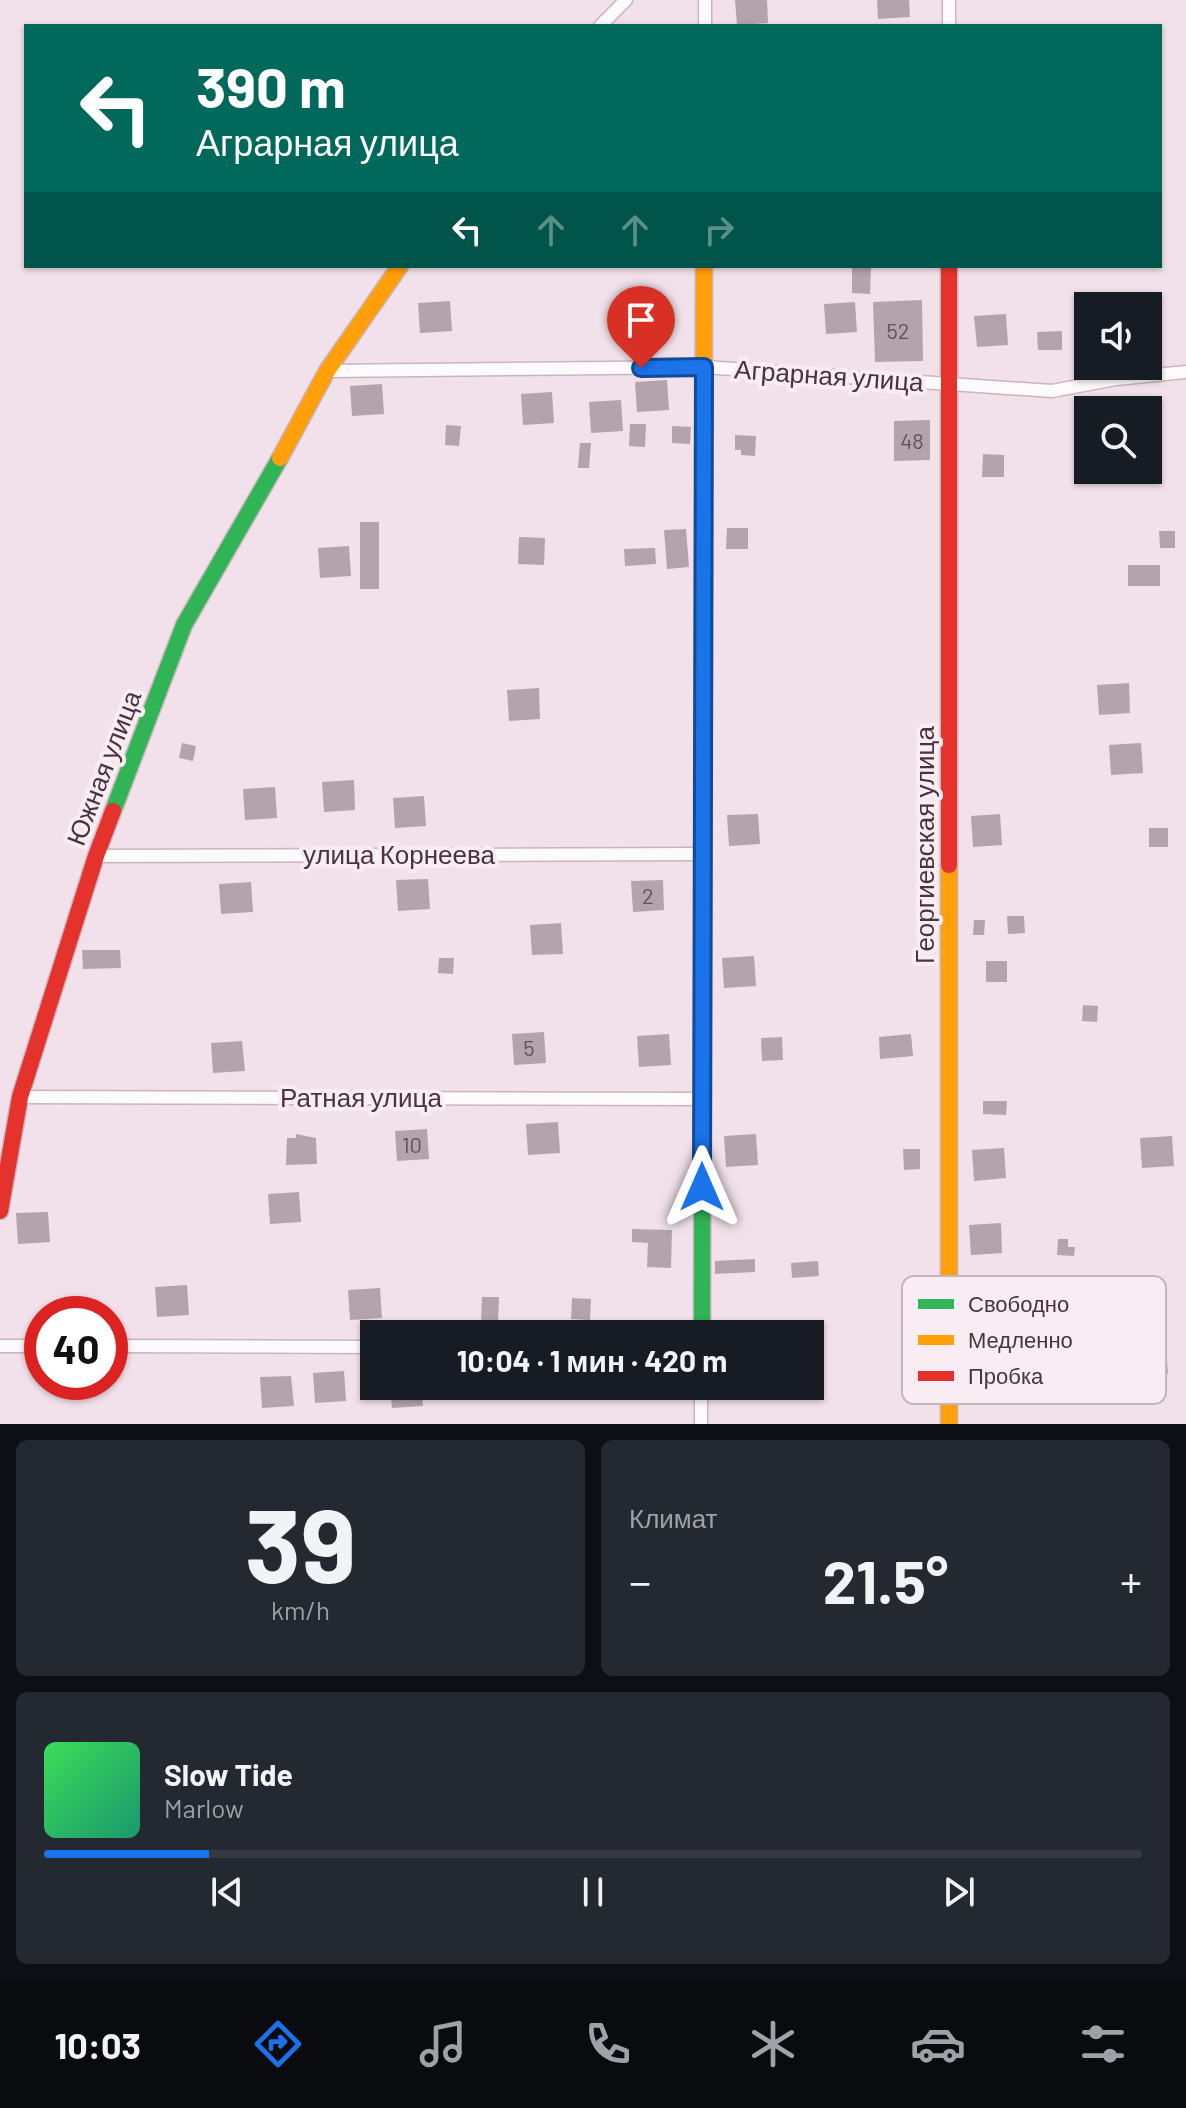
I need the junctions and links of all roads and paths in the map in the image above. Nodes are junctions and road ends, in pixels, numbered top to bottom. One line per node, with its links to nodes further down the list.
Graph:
1 (626, 0): 4 (street)
2 (705, 0): 5 (street)
3 (949, 0): 6 (street)
4 (602, 24)
5 (705, 24)
6 (949, 24)
7 (399, 268): 11 (street, Южная улица)
8 (704, 268): 10 (street)
9 (949, 268): 13 (street, Георгиевская улица)
10 (704, 367): 11 (street, Аграрная улица); 13 (street, Аграрная улица); 14 (street)
11 (327, 371): 15 (street, Южная улица)
12 (1186, 372): 13 (street, Аграрная улица)
13 (949, 385): 19 (street, Георгиевская улица)
14 (703, 854): 15 (street, улица Корнеева); 17 (street)
15 (96, 856): 16 (street, Южная улица)
16 (20, 1097): 17 (street, Ратная улица); 18 (street, Южная улица)
17 (702, 1099): 20 (street)
18 (0, 1211)
19 (949, 1276)
20 (702, 1320)
21 (0, 1346): 22 (street)
22 (24, 1346)
23 (128, 1346): 24 (street)
24 (360, 1347)
25 (701, 1400): 26 (street)
26 (701, 1424)

